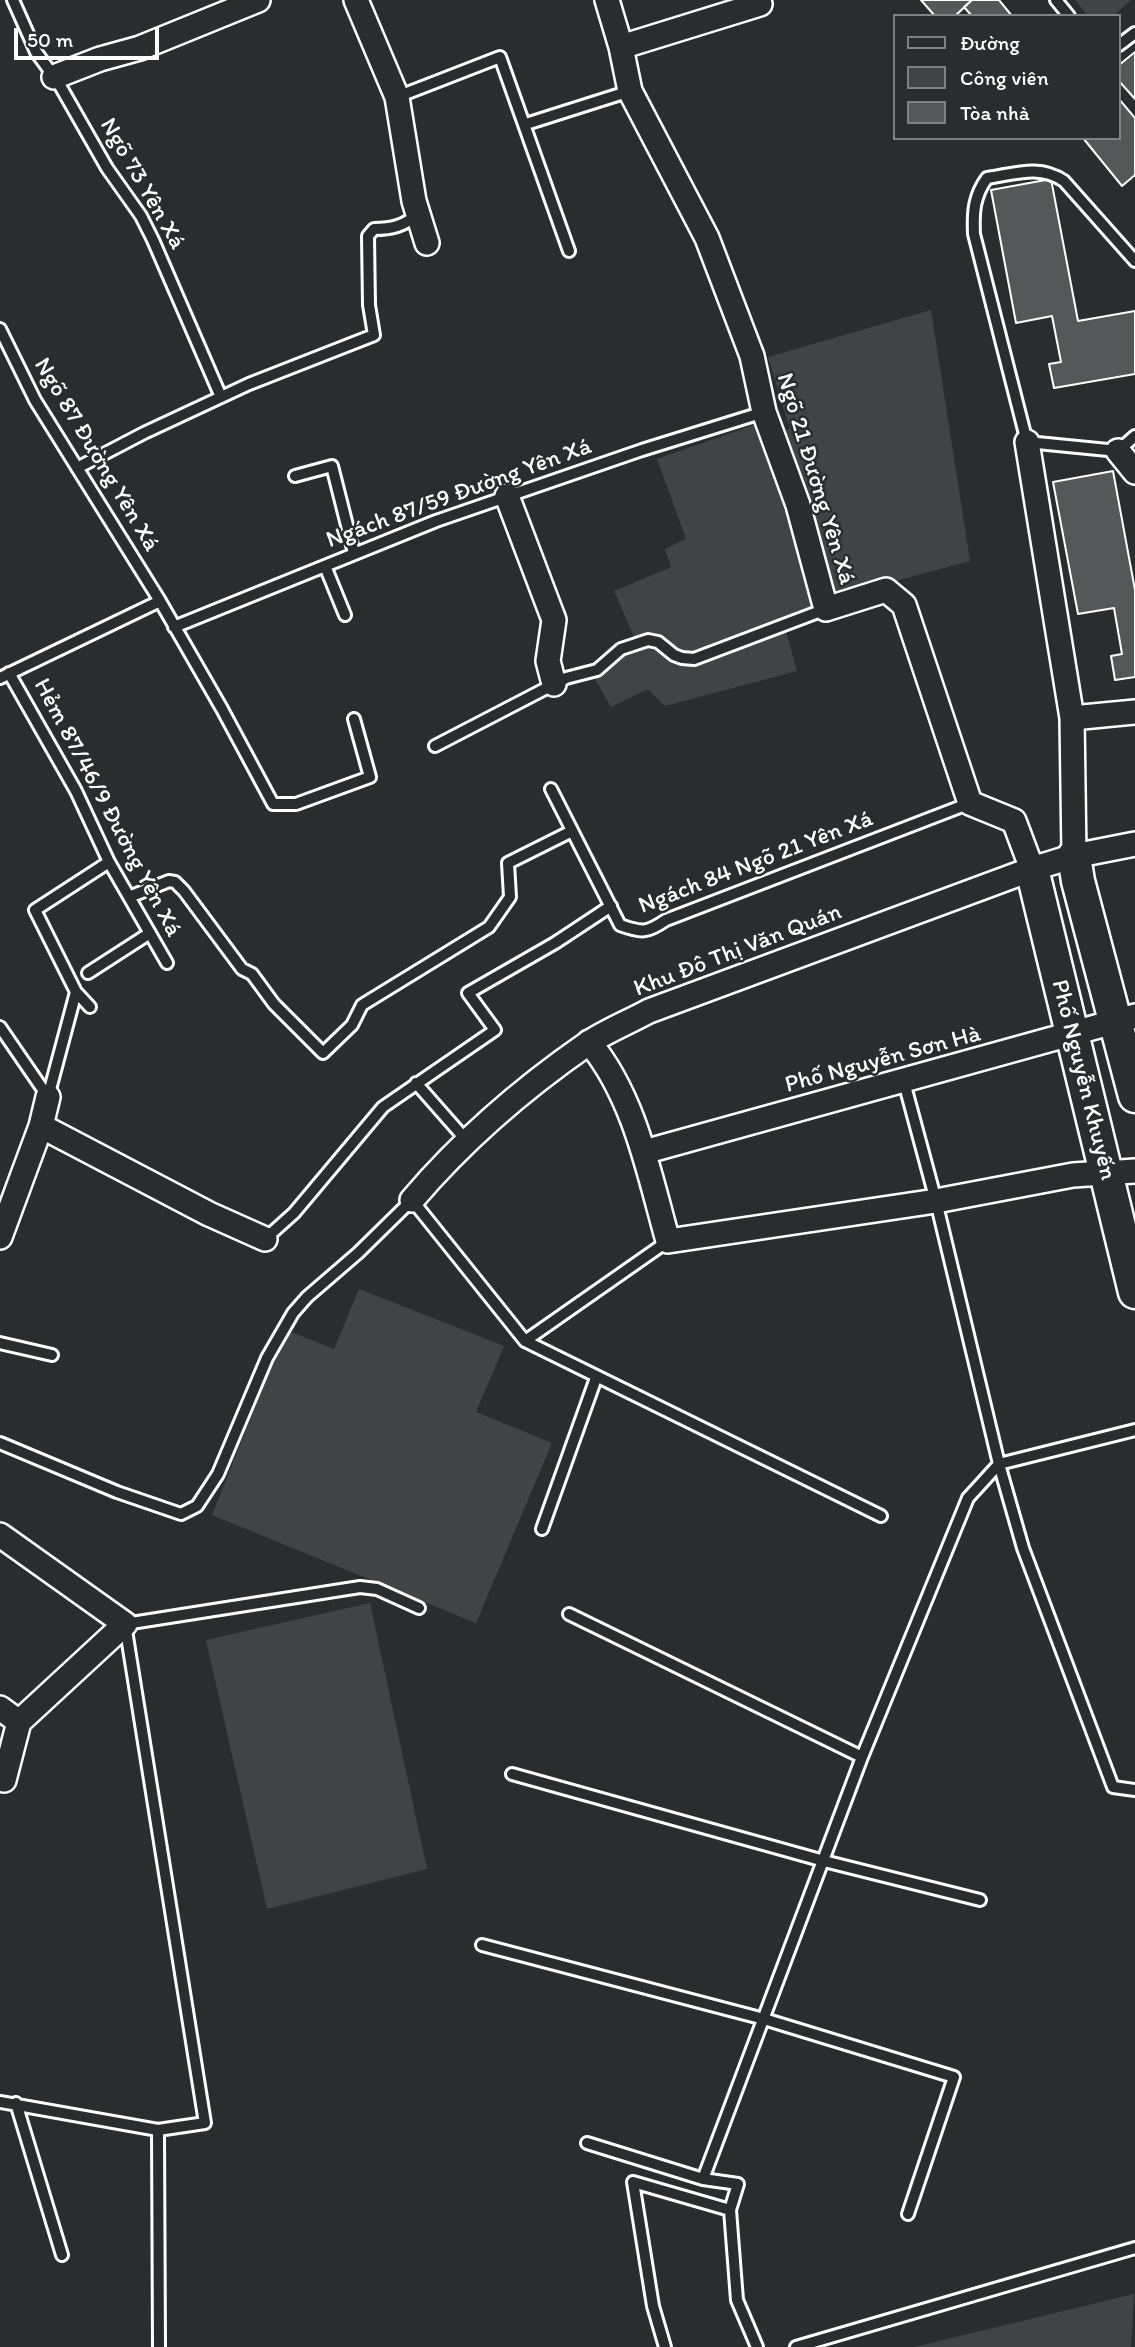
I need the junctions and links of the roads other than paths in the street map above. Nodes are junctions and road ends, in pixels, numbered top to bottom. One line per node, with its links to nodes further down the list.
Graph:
1 (13, 0): 11 (lane, Ngõ 73 Yên Xá)
2 (258, 0): 11 (street)
3 (356, 0): 13 (street)
4 (607, 0): 10 (street, Ngõ 21 Đường Yên Xá)
5 (1056, 0): 7 (lane)
6 (760, 4): 10 (street)
7 (1067, 14)
8 (1135, 33): 9 (lane)
9 (1121, 44)
10 (621, 47): 12 (street, Ngõ 21 Đường Yên Xá)
11 (54, 77): 20 (lane, Ngõ 73 Yên Xá)
12 (630, 91): 14 (lane); 21 (street, Ngõ 21 Đường Yên Xá)
13 (397, 97): 14 (lane); 15 (street)
14 (526, 124): 17 (lane)
15 (417, 214): 16 (street); 20 (lane)
16 (427, 243)
17 (569, 251)
18 (1135, 261): 23 (lane)
19 (0, 329): 25 (lane, Ngõ 87 Đường Yên Xá)
20 (221, 397): 25 (lane)
21 (764, 412): 28 (lane, Ngách 87/59 Đường Yên Xá); 32 (street, Ngõ 21 Đường Yên Xá)
22 (1135, 436): 24 (lane)
23 (1027, 442): 24 (lane); 38 (street)
24 (1118, 451): 26 (street)
25 (77, 468): 31 (lane, Ngõ 87 Đường Yên Xá)
26 (1135, 472)
27 (295, 476): 29 (lane)
28 (508, 496): 29 (lane, Ngách 87/59 Đường Yên Xá); 36 (street)
29 (354, 553): 30 (lane, Ngách 87/59 Đường Yên Xá)
30 (325, 566): 33 (lane); 34 (lane, Ngách 87/59 Đường Yên Xá)
31 (160, 601): 34 (lane, Ngõ 87 Đường Yên Xá); 35 (lane)
32 (826, 609): 36 (lane); 42 (street, Ngõ 21 Đường Yên Xá)
33 (345, 615)
34 (174, 627): 39 (lane, Ngõ 87 Đường Yên Xá)
35 (5, 676): 46 (lane, Hẻm 87/46/9 Đường Yên Xá)
36 (554, 684): 40 (lane)
37 (1135, 712): 38 (street)
38 (1072, 718): 45 (street)
39 (354, 719)
40 (435, 746)
41 (551, 789): 43 (lane, Ngách 84 Ngõ 21 Yên Xá)
42 (970, 803): 47 (street); 49 (lane, Ngách 84 Ngõ 21 Yên Xá)
43 (572, 831): 48 (lane); 49 (lane, Ngách 84 Ngõ 21 Yên Xá)
44 (1135, 844): 45 (street, Khu Đô Thị Văn Quán)
45 (1074, 856): 47 (street, Khu Đô Thị Văn Quán); 55 (street, Phố Nguyễn Khuyến)
46 (109, 862): 48 (lane, Hẻm 87/46/9 Đường Yên Xá); 53 (lane)
47 (1032, 869): 57 (street, Phố Nguyễn Khuyến); 58 (street, Khu Đô Thị Văn Quán)
48 (129, 897): 50 (lane, Hẻm 87/46/9 Đường Yên Xá)
49 (611, 905): 60 (lane)
50 (150, 933): 51 (lane, Hẻm 87/46/9 Đường Yên Xá); 52 (lane)
51 (167, 963)
52 (89, 973)
53 (76, 992): 54 (lane); 62 (lane)
54 (90, 1007)
55 (1125, 1020): 57 (street, Phố Nguyễn Sơn Hà); 61 (street, Phố Nguyễn Khuyến)
56 (0, 1027): 62 (lane)
57 (1071, 1035): 59 (street, Phố Nguyễn Sơn Hà); 66 (street, Phố Nguyễn Khuyến)
58 (589, 1042): 64 (street, Khu Đô Thị Văn Quán); 65 (street)
59 (904, 1082): 65 (street, Phố Nguyễn Sơn Hà); 68 (lane)
60 (416, 1083): 64 (lane); 70 (lane)
61 (1135, 1096)
62 (48, 1097): 63 (street)
63 (41, 1126): 69 (street); 70 (street)
64 (467, 1141): 67 (street, Khu Đô Thị Văn Quán)
65 (644, 1152): 71 (street)
66 (1121, 1173): 68 (street); 72 (street, Phố Nguyễn Khuyến)
67 (412, 1200): 73 (lane); 78 (lane)
68 (936, 1201): 71 (street); 79 (lane)
69 (0, 1237)
70 (265, 1239)
71 (668, 1241): 73 (lane)
72 (1135, 1292)
73 (525, 1341): 76 (lane)
74 (0, 1343): 75 (lane)
75 (52, 1355)
76 (596, 1378): 80 (lane); 81 (lane)
77 (1135, 1430): 79 (lane)
78 (0, 1443)
79 (999, 1464): 87 (lane); 90 (lane)
80 (881, 1516)
81 (542, 1529)
82 (0, 1535): 85 (street)
83 (419, 1608): 85 (lane)
84 (569, 1614): 87 (lane)
85 (125, 1623): 86 (street); 97 (lane)
86 (9, 1715): 89 (street)
87 (862, 1757): 91 (lane)
88 (512, 1774): 91 (lane)
89 (4, 1780)
90 (1135, 1790)
91 (824, 1861): 92 (lane); 94 (lane)
92 (980, 1900)
93 (482, 1945): 94 (lane)
94 (764, 2020): 99 (lane); 101 (lane)
95 (0, 2102): 96 (lane)
96 (16, 2104): 97 (lane); 103 (lane)
97 (158, 2130): 104 (lane)
98 (587, 2143): 99 (lane)
99 (703, 2179): 100 (lane)
100 (730, 2210): 105 (lane); 106 (lane)
101 (908, 2214)
102 (1135, 2248): 107 (lane)
103 (62, 2255)
104 (159, 2347)
105 (665, 2347)
106 (758, 2347)
107 (796, 2347)

